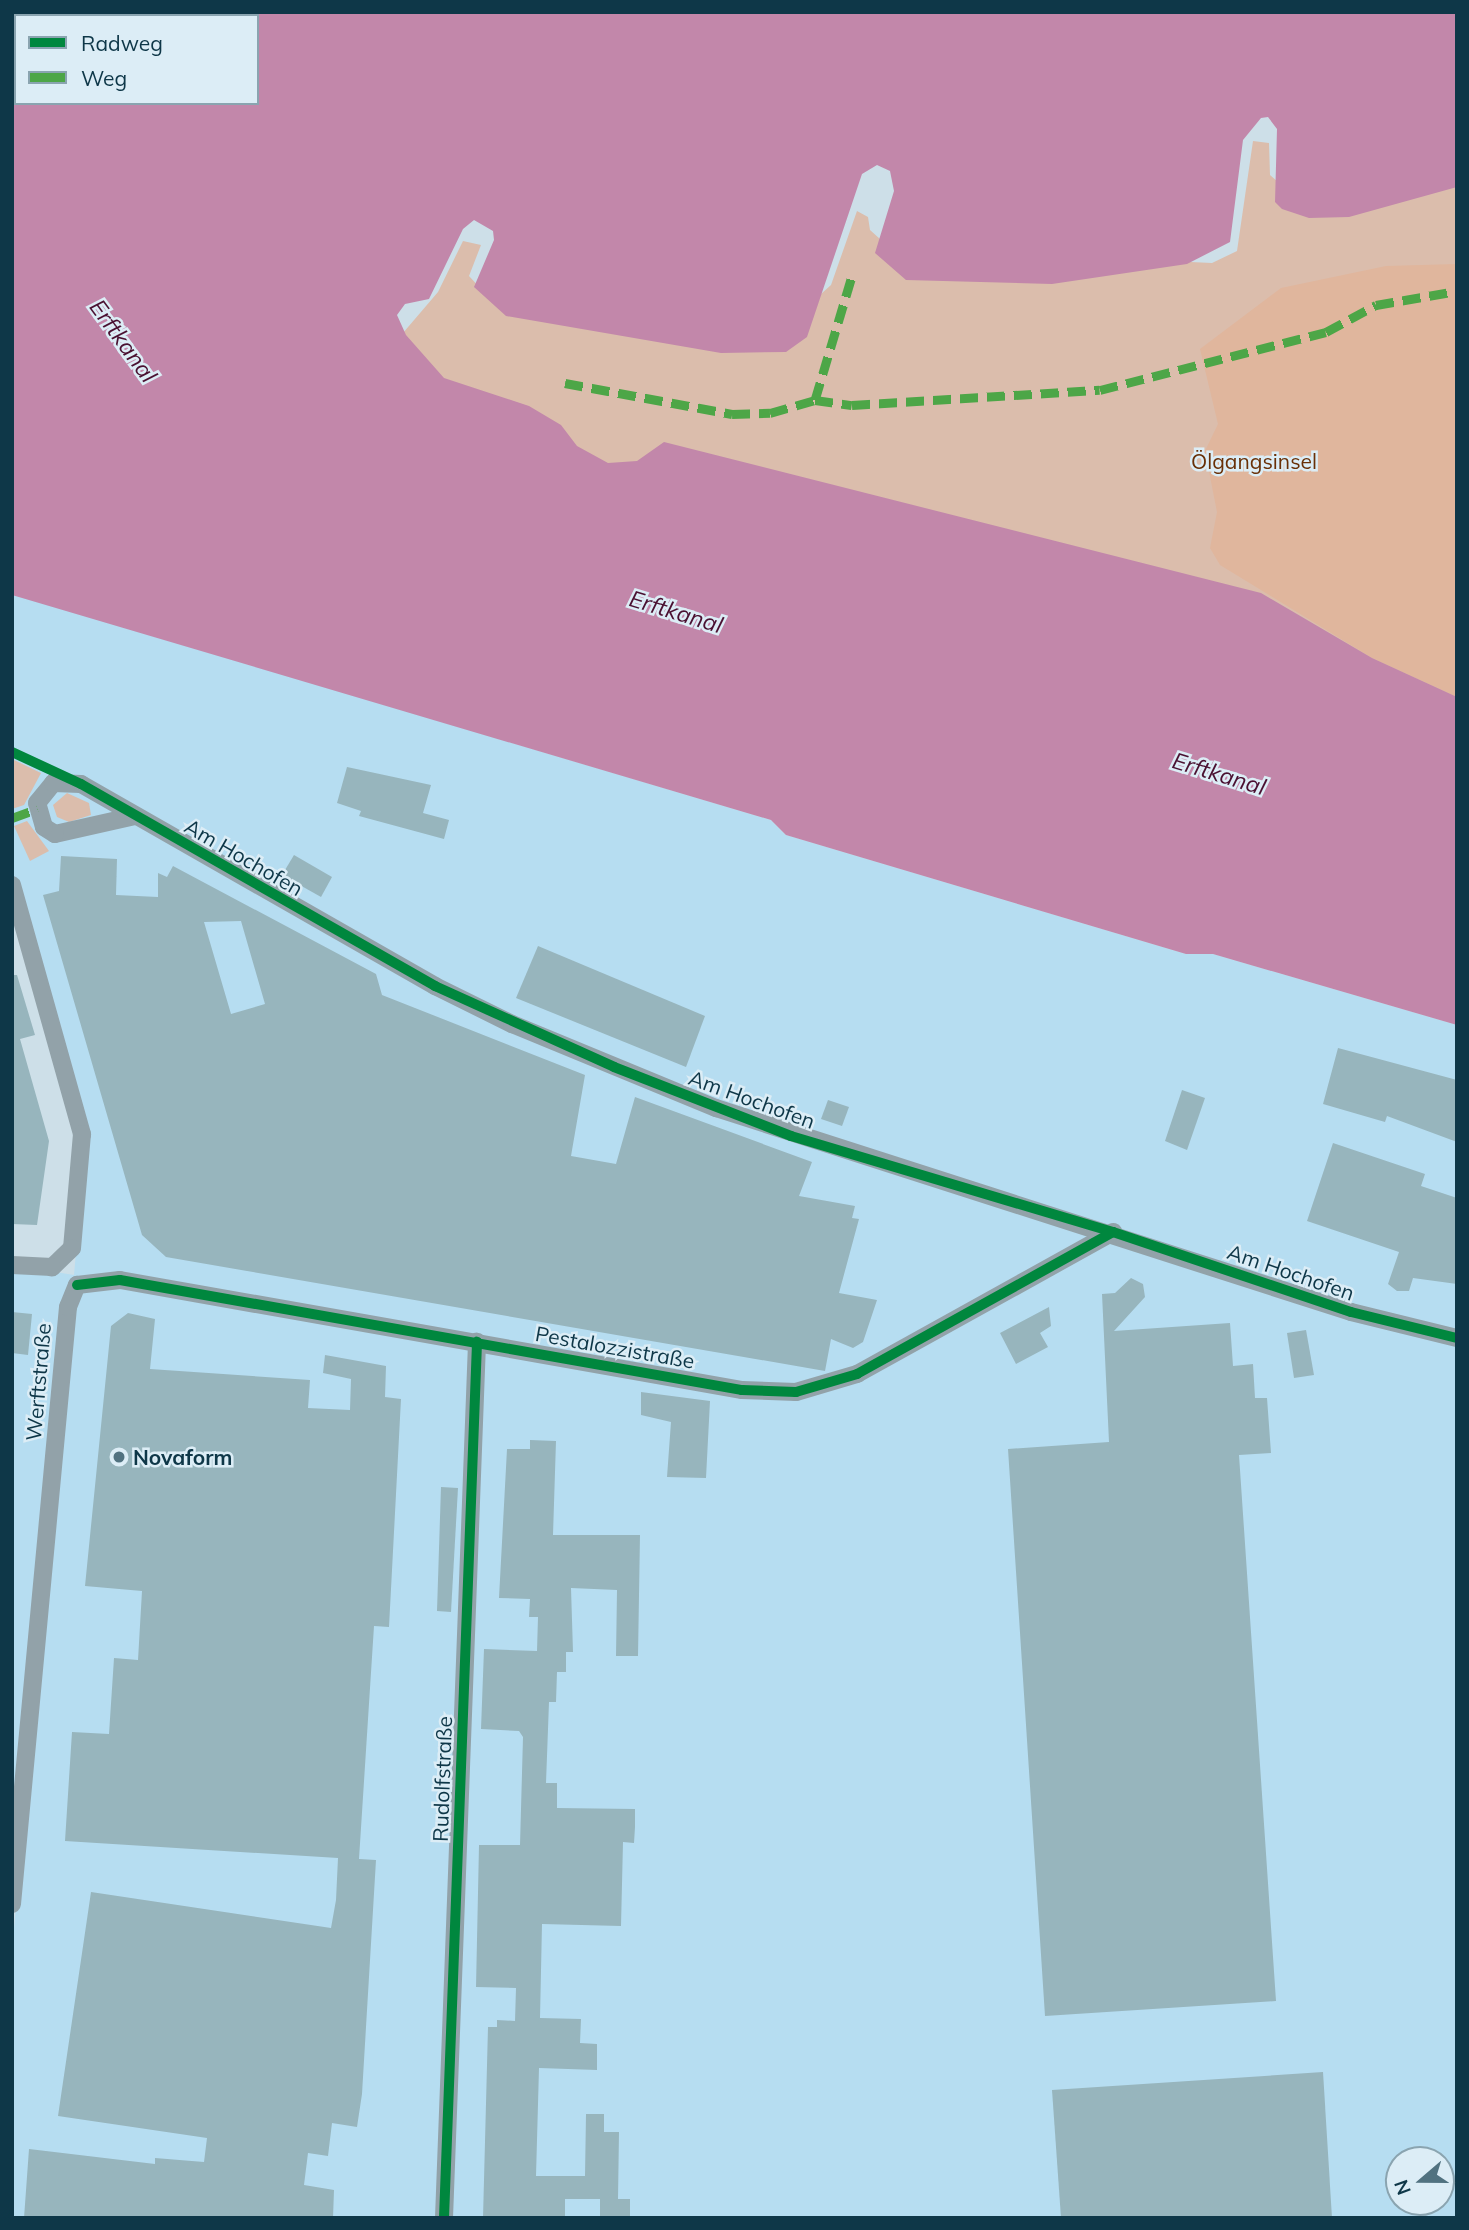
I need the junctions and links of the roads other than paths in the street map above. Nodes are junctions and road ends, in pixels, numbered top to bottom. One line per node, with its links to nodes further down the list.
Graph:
1 (135, 816): 1 (street, Am Hochofen); 3 (street, Am Hochofen)
2 (12, 885): 4 (street)
3 (1113, 1232): 7 (street, Am Hochofen); 8 (street, Pestalozzistraße)
4 (61, 1263): 5 (street); 6 (street)
5 (12, 1265)
6 (77, 1285): 8 (street, Pestalozzistraße); 9 (street, Werftstraße)
7 (1457, 1338)
8 (477, 1342): 10 (street, Rudolfstraße)
9 (12, 1904)
10 (444, 2218)

